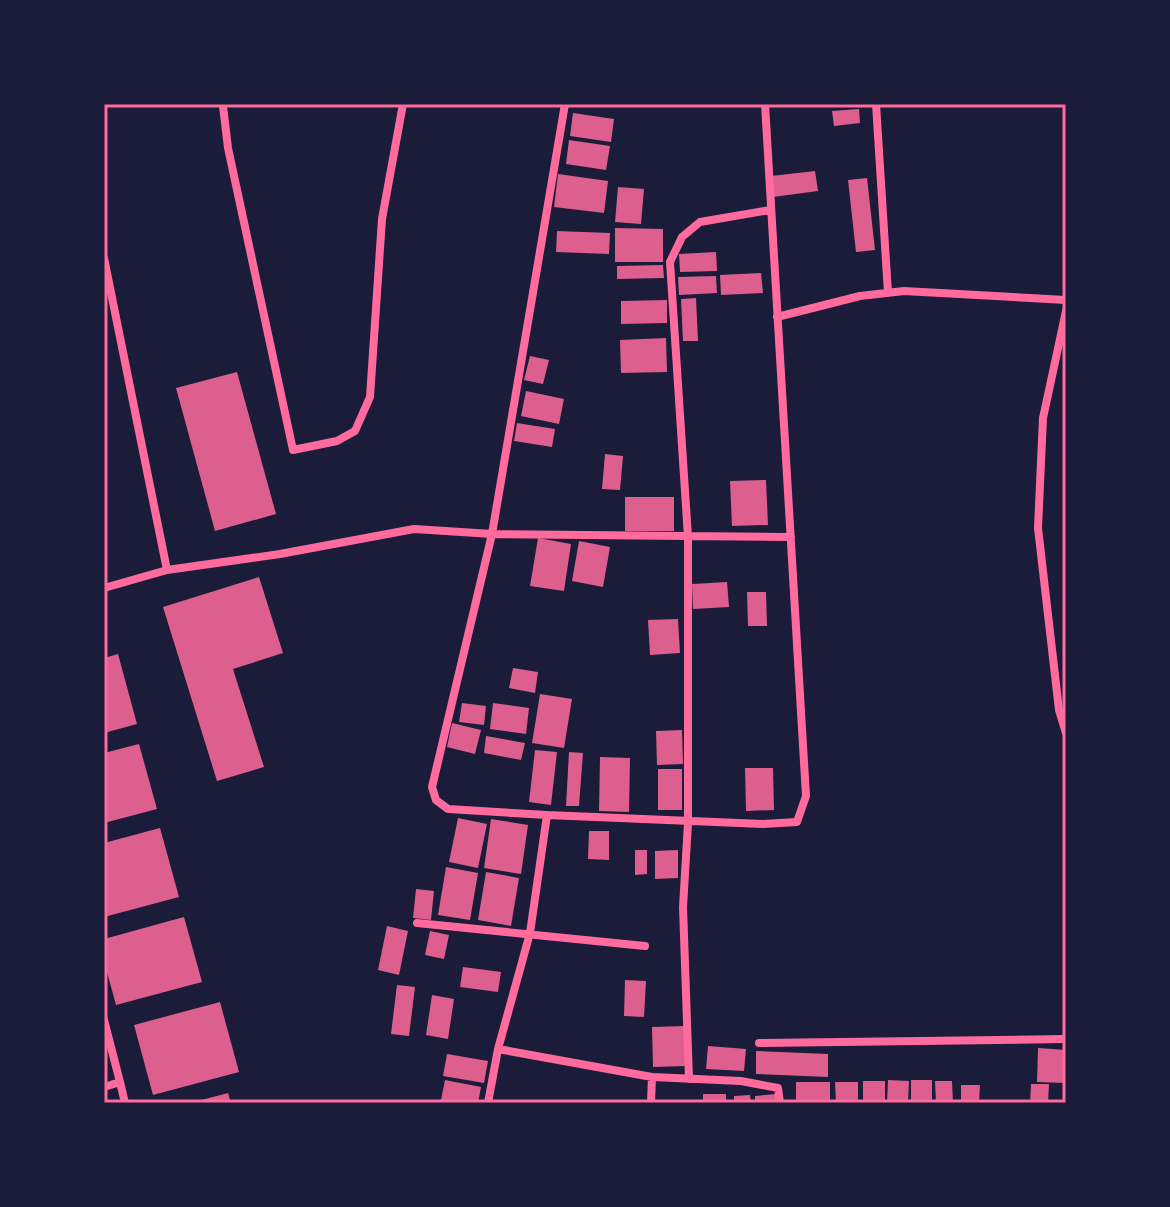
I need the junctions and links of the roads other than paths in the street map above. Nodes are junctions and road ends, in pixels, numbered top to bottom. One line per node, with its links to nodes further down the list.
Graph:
1 (225, 104): 2 (street)
2 (403, 104)
3 (565, 104): 12 (street)
4 (765, 104): 6 (street)
5 (876, 104): 8 (street)
6 (770, 210): 11 (street); 13 (street)
7 (104, 258): 15 (street)
8 (888, 293): 9 (street); 11 (street)
9 (1066, 300)
10 (1066, 311): 17 (street)
11 (777, 317): 14 (street)
12 (492, 534): 13 (street); 15 (street); 18 (street)
13 (688, 537): 14 (street); 19 (street)
14 (791, 537): 19 (street)
15 (167, 570): 16 (street)
16 (104, 588)
17 (1066, 733)
18 (547, 815): 19 (street); 21 (street)
19 (688, 823): 28 (street)
20 (417, 923): 21 (street)
21 (530, 933): 22 (street); 26 (street)
22 (645, 946)
23 (104, 1020): 29 (street)
24 (1066, 1039): 25 (street)
25 (759, 1043)
26 (498, 1049): 27 (street); 32 (street)
27 (652, 1077): 28 (street); 33 (street)
28 (689, 1079): 34 (street)
29 (120, 1082): 30 (street); 31 (street)
30 (104, 1087)
31 (125, 1103)
32 (488, 1103)
33 (651, 1103)
34 (780, 1103)

